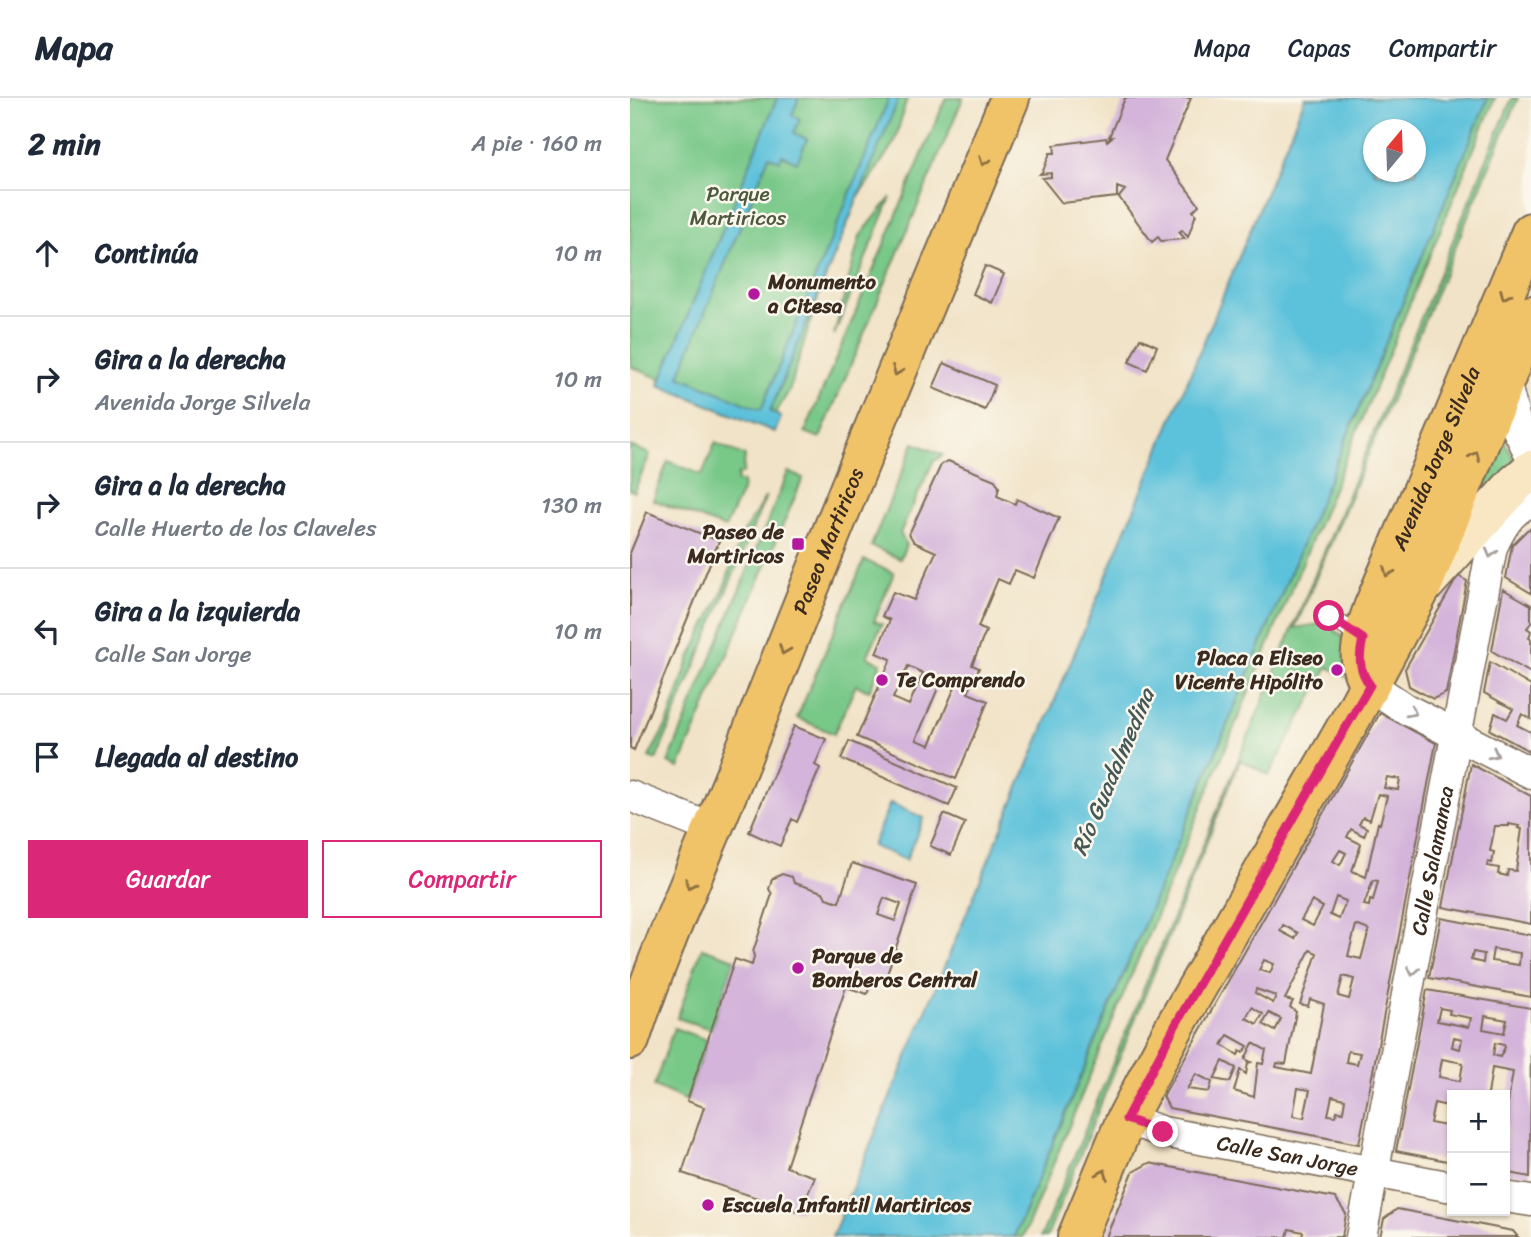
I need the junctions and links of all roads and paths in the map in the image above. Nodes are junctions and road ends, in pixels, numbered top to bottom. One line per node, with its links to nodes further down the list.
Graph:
1 (1010, 98): 15 (main road, Paseo Martiricos, one-way to 15)
2 (1531, 232): 10 (main road, Avenida Jorge Silvela, one-way to 10)
3 (1531, 316): 4 (main road, Avenida Jorge Silvela)
4 (1505, 381): 5 (street); 8 (main road, Avenida Jorge Silvela, one-way to 4)
5 (1531, 456)
6 (1531, 470): 8 (main road)
7 (1531, 501): 12 (street, Calle Salamanca, one-way to 12)
8 (1422, 587): 11 (main road, Avenida Jorge Silvela)
9 (1329, 616): 10 (lane)
10 (1363, 639): 11 (main road, Avenida Jorge Silvela)
11 (1370, 685): 12 (street, one-way to 12); 19 (main road, Avenida Jorge Silvela)
12 (1457, 736): 13 (street, one-way to 13); 20 (street, Calle Salamanca, one-way to 20)
13 (1531, 773)
14 (630, 796): 15 (street)
15 (713, 830): 16 (main road, Paseo Martiricos, one-way to 16)
16 (648, 984): 17 (street, Paseo Martiricos); 18 (main road, Paseo Martiricos)
17 (630, 1017)
18 (630, 1040)
19 (1126, 1119): 20 (street, Calle San Jorge); 24 (main road, Avenida Jorge Silvela, one-way to 19)
20 (1374, 1171): 21 (street, Calle San Jorge); 25 (street, Calle Salamanca)
21 (1447, 1186)
22 (1510, 1198): 23 (street)
23 (1531, 1201)
24 (1077, 1237)
25 (1361, 1237)

